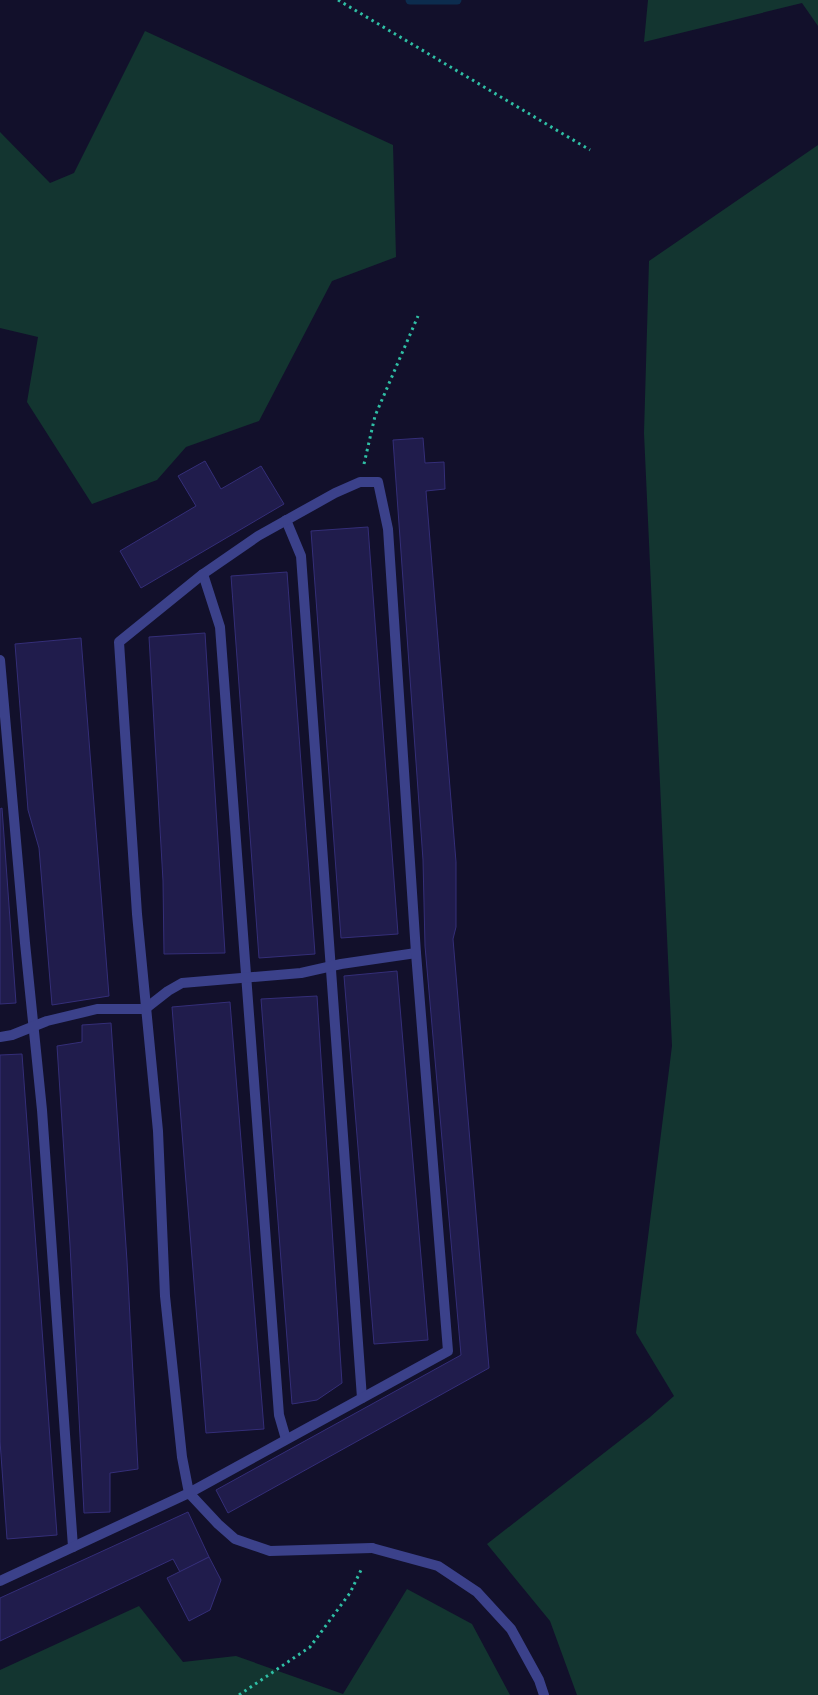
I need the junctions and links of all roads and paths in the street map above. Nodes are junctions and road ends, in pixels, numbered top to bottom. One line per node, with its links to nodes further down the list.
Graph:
1 (338, 0): 2 (path)
2 (590, 150)
3 (418, 316): 4 (path)
4 (360, 482): 5 (street); 8 (street)
5 (286, 520): 6 (street); 9 (street)
6 (203, 574): 10 (street); 11 (street)
7 (0, 660): 12 (street)
8 (416, 953): 9 (street); 14 (street)
9 (331, 966): 10 (street); 14 (street)
10 (246, 977): 11 (street); 15 (street)
11 (145, 1008): 12 (street); 16 (street)
12 (33, 1027): 13 (street); 17 (street)
13 (0, 1037)
14 (362, 1398): 15 (street)
15 (286, 1439): 16 (street)
16 (189, 1493): 17 (street); 18 (street)
17 (72, 1547): 19 (street)
18 (372, 1548): 20 (path); 21 (street)
19 (0, 1581)
20 (239, 1695)
21 (544, 1695)

